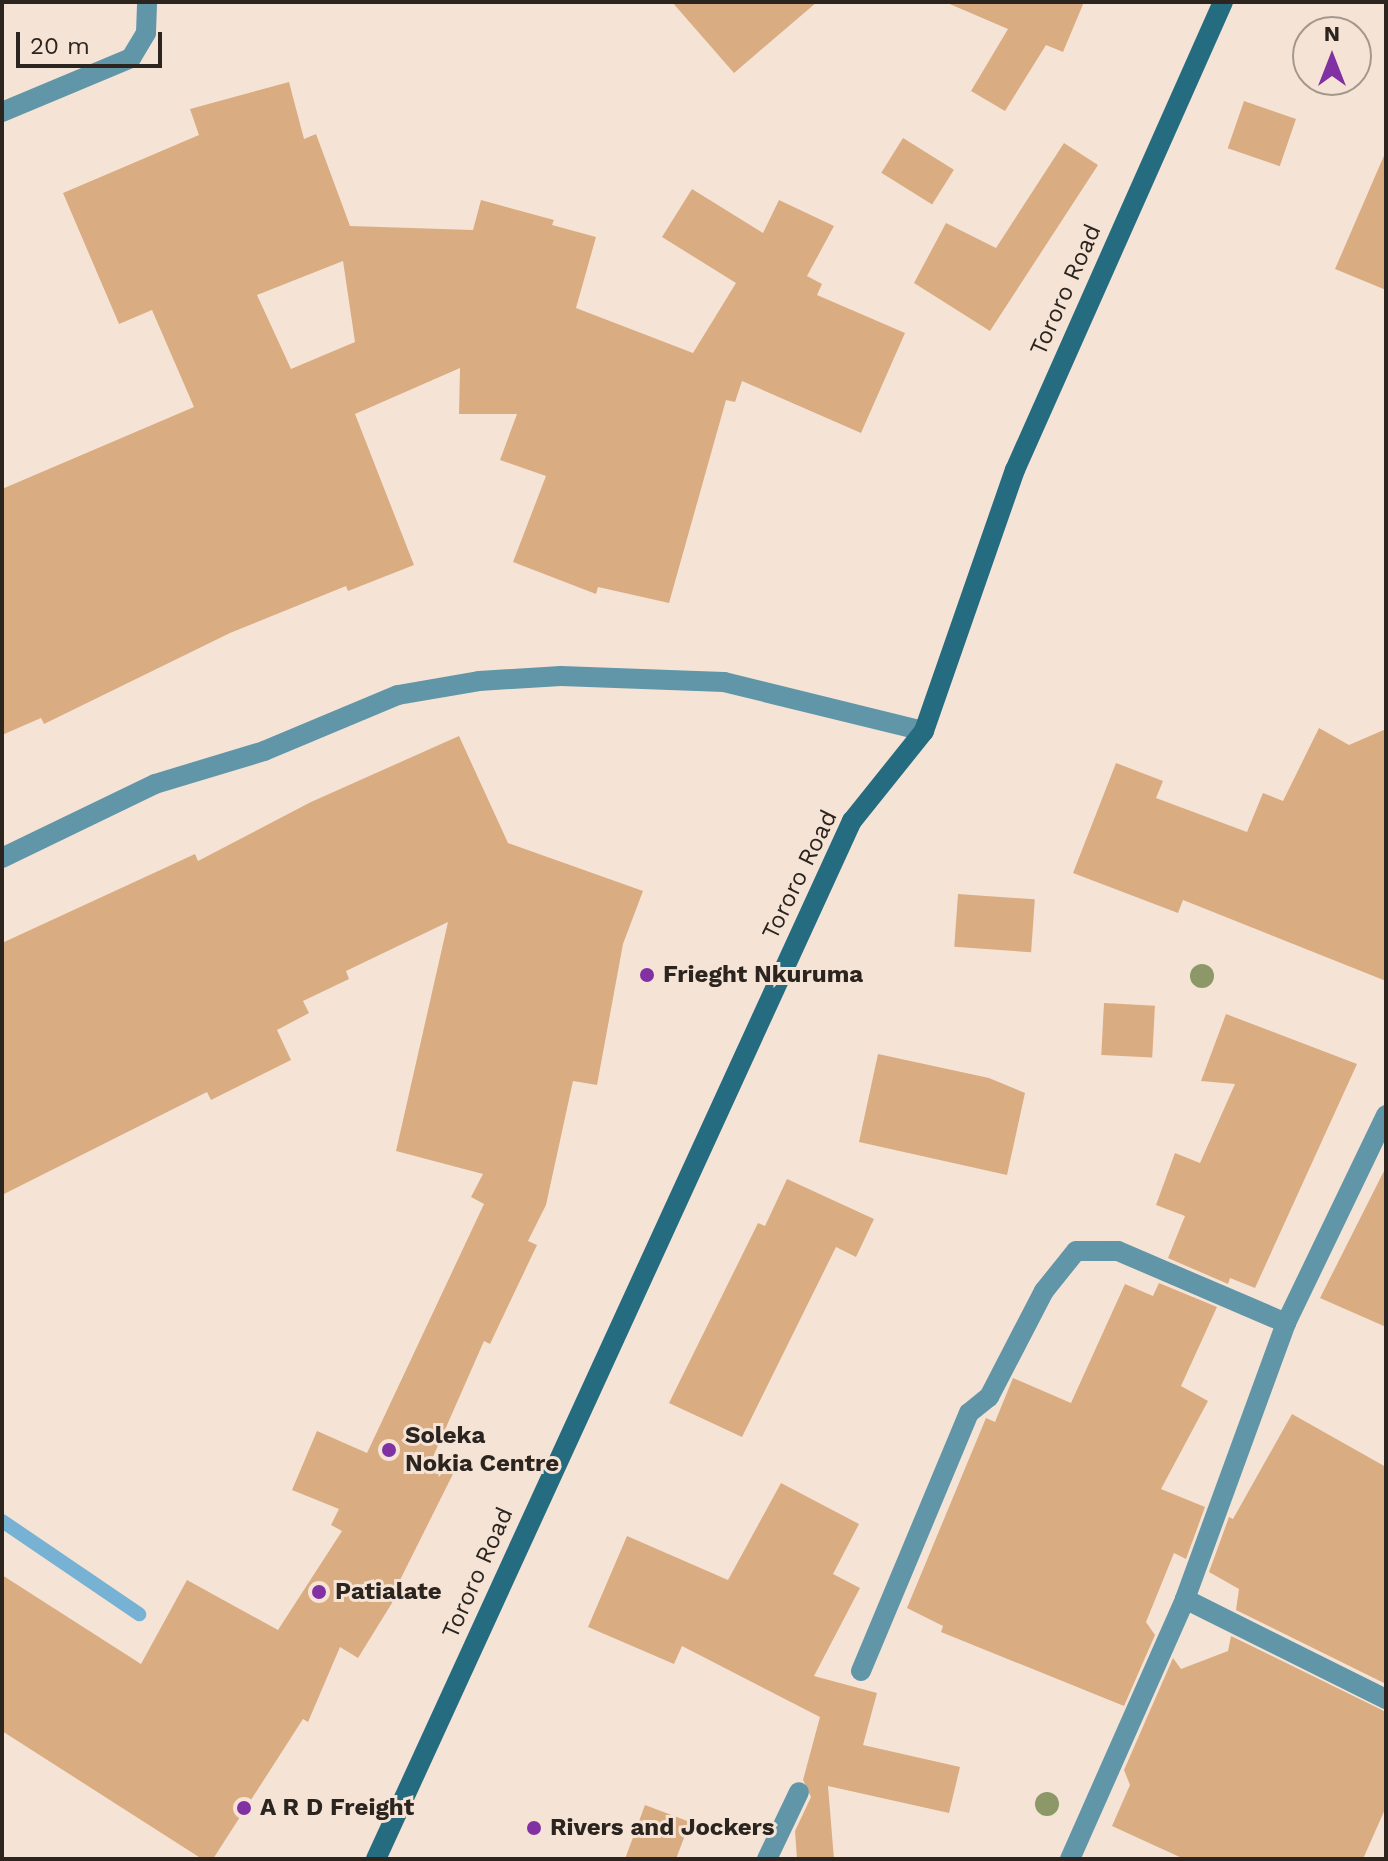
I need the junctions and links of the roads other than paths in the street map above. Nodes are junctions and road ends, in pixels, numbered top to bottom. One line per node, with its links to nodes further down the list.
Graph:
1 (147, 2): 3 (street)
2 (1223, 2): 4 (main road, Tororo Road)
3 (2, 112)
4 (924, 731): 5 (street); 12 (main road, Tororo Road)
5 (2, 858)
6 (1386, 1115): 7 (street)
7 (1286, 1323): 8 (street); 9 (street)
8 (1185, 1599): 10 (street); 14 (street)
9 (861, 1671)
10 (1386, 1699)
11 (799, 1792): 13 (street)
12 (376, 1859)
13 (767, 1859)
14 (1070, 1859)

